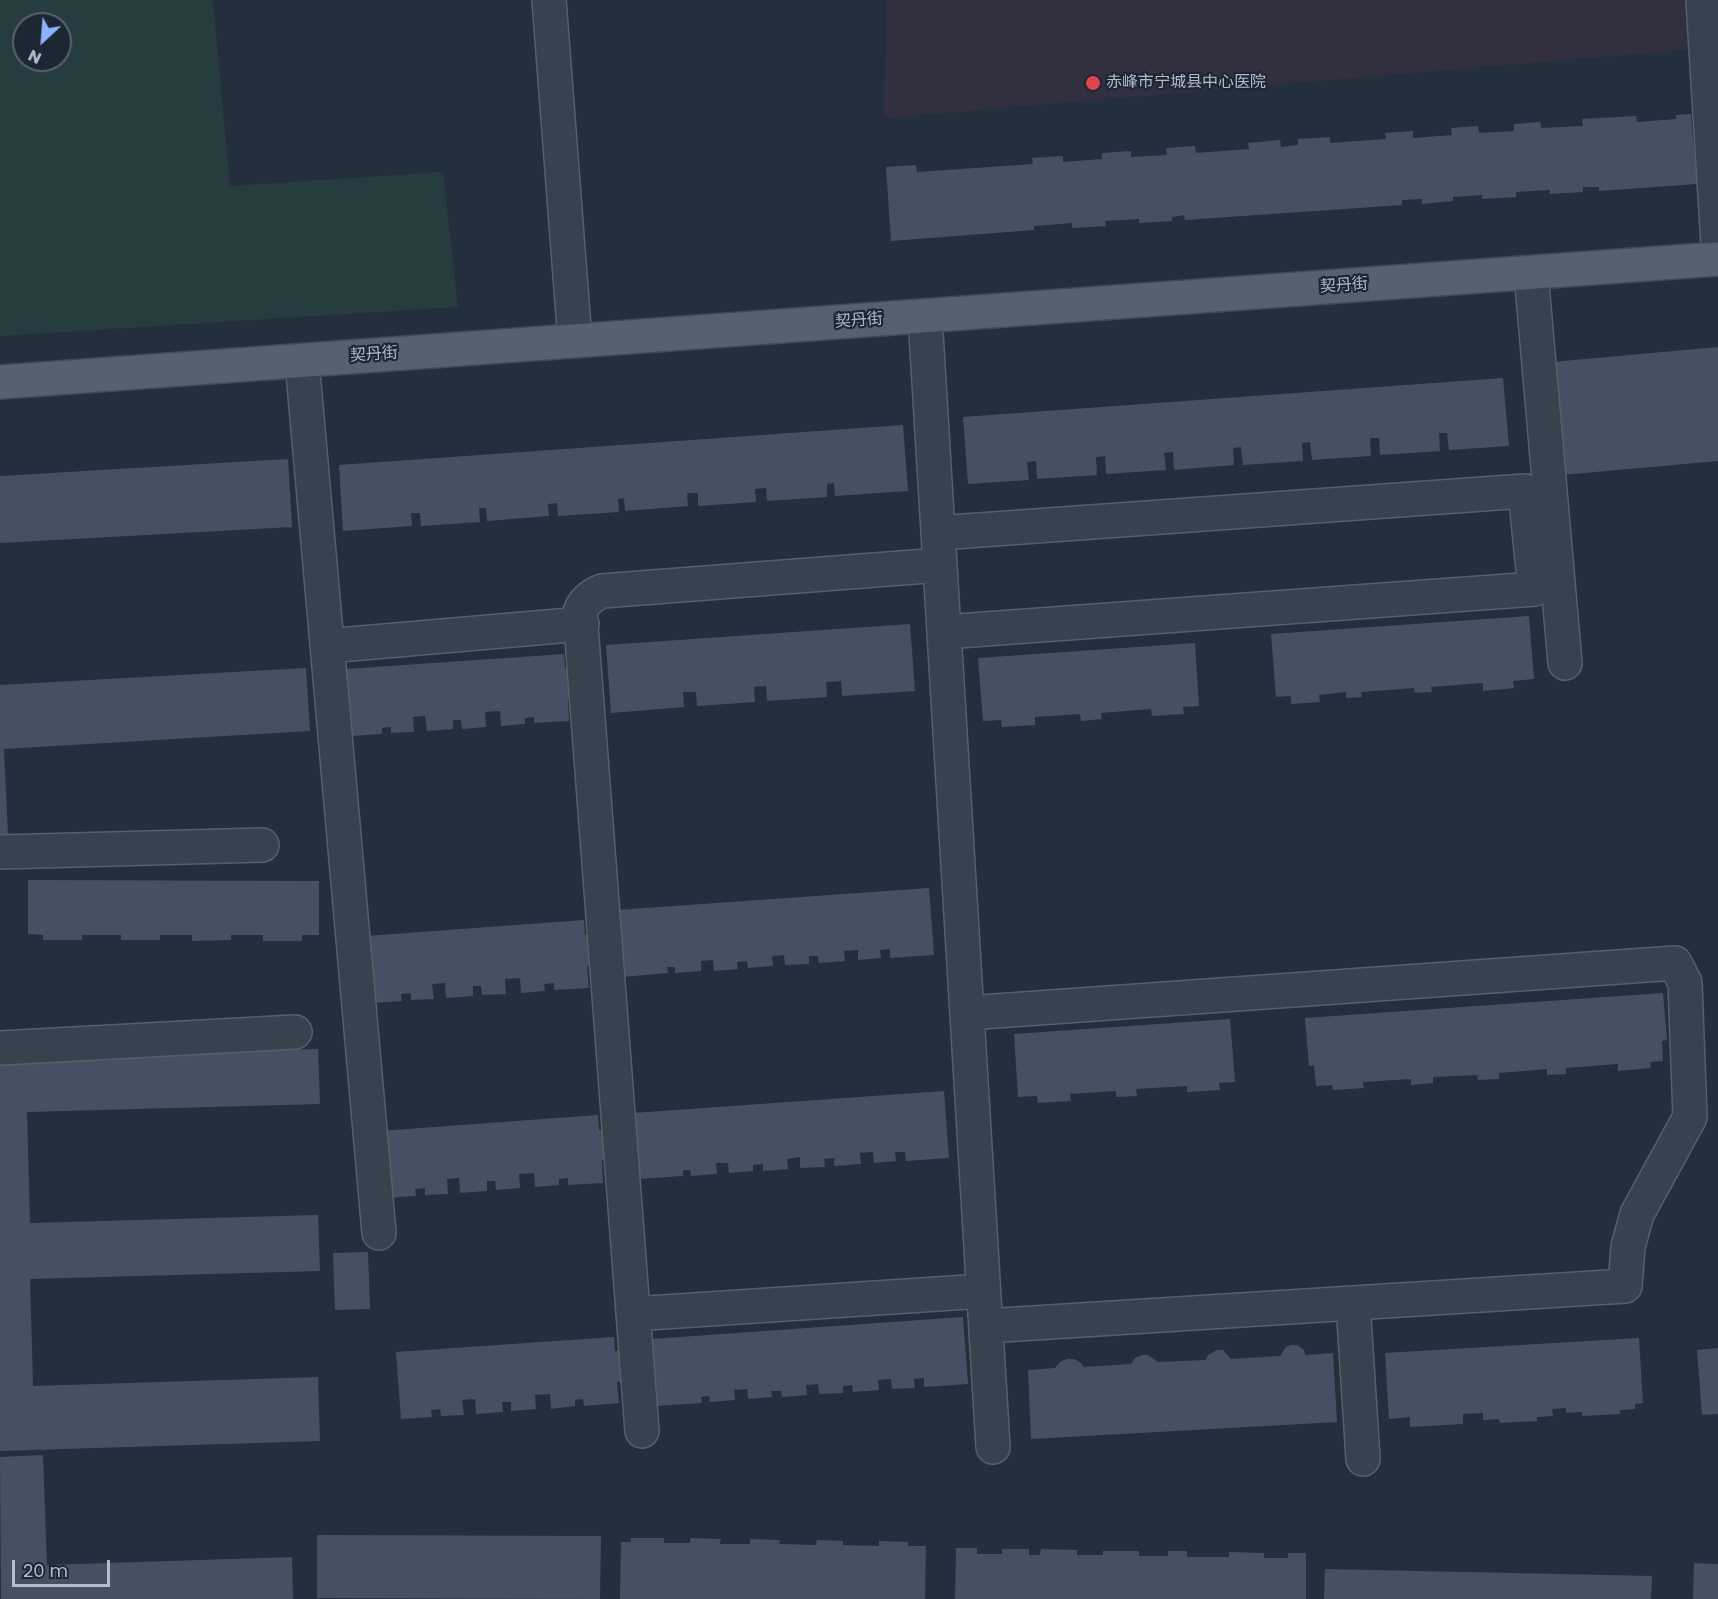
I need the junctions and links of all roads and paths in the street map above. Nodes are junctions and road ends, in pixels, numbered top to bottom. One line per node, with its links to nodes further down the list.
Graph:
1 (549, 0): 7 (lane)
2 (1703, 0): 3 (lane)
3 (1718, 244)
4 (1718, 259): 5 (main road, 契丹街)
5 (1531, 273): 6 (main road, 契丹街); 15 (lane)
6 (925, 316): 7 (main road, 契丹街); 10 (lane)
7 (575, 341): 8 (main road, 契丹街)
8 (302, 360): 9 (main road, 契丹街); 14 (lane)
9 (0, 382)
10 (938, 533): 11 (lane); 13 (lane)
11 (940, 565): 12 (lane); 13 (lane)
12 (582, 624): 14 (lane); 24 (lane)
13 (944, 632): 18 (lane)
14 (327, 646): 21 (lane)
15 (1565, 663)
16 (262, 845): 17 (lane)
17 (0, 852)
18 (967, 1013): 22 (lane); 23 (lane)
19 (295, 1032): 20 (lane)
20 (0, 1048)
21 (379, 1233)
22 (984, 1291): 24 (lane); 25 (lane)
23 (1353, 1303): 25 (lane); 28 (lane)
24 (633, 1314): 26 (lane)
25 (986, 1326): 27 (lane)
26 (642, 1431)
27 (993, 1447)
28 (1363, 1459)

